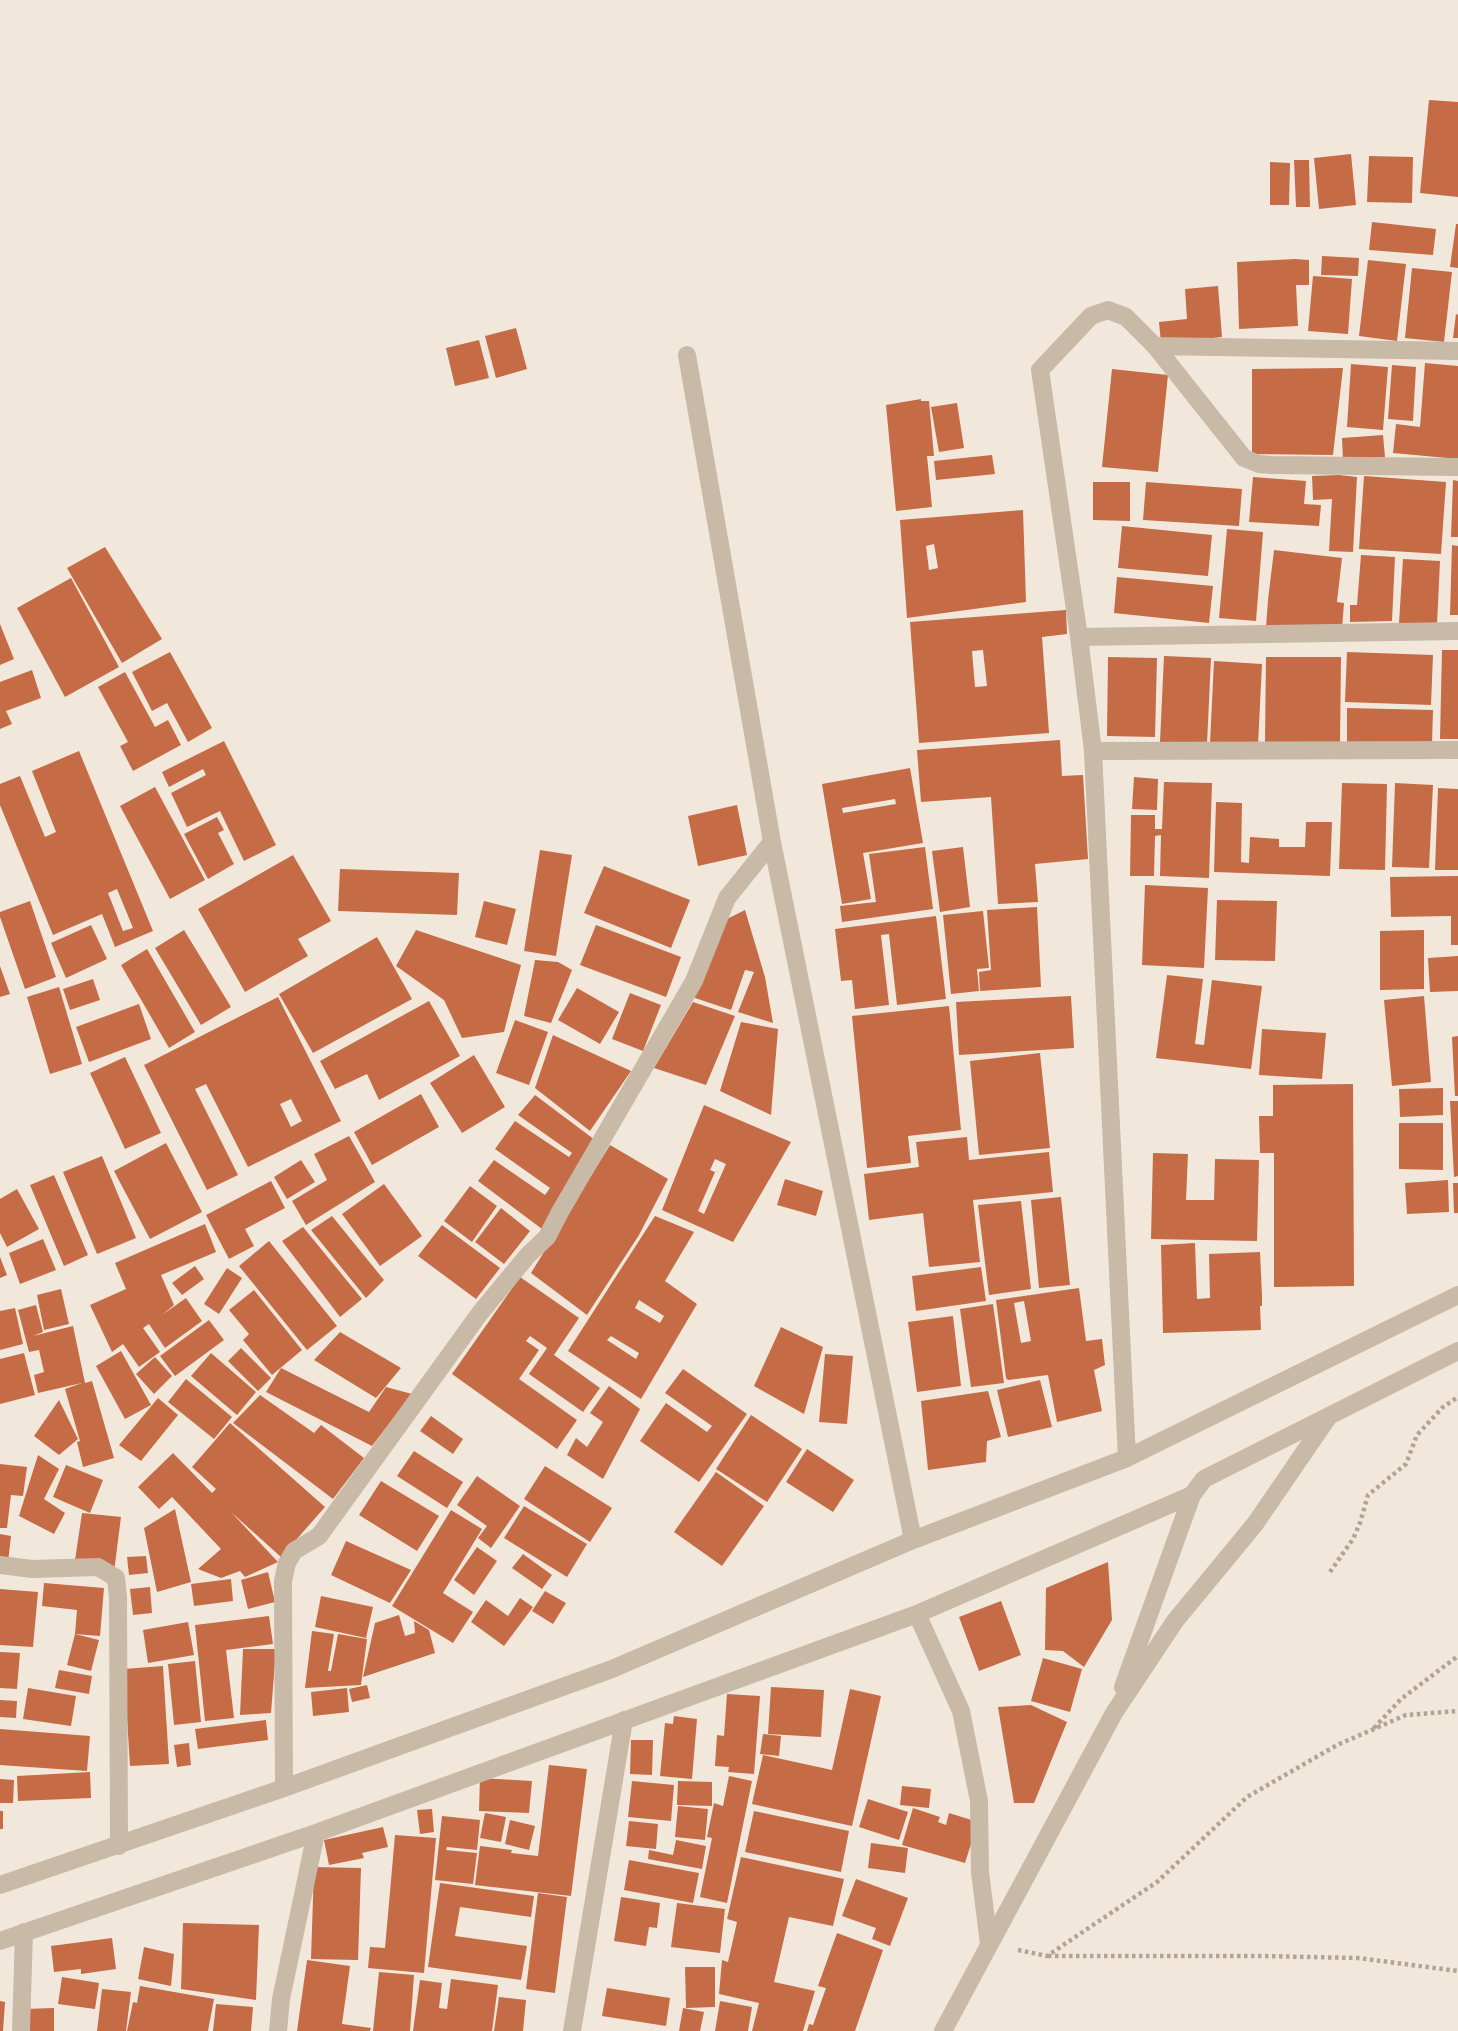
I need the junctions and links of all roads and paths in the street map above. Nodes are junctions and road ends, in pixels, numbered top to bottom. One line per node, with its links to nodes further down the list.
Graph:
1 (1155, 346): 2 (street); 4 (street); 6 (street)
2 (1458, 351)
3 (687, 355): 9 (street)
4 (1458, 467)
5 (1458, 631): 6 (street)
6 (1079, 637): 8 (street)
7 (1458, 750): 8 (street)
8 (1093, 751): 14 (street)
9 (772, 842): 16 (street); 25 (street)
10 (1458, 1295): 14 (street)
11 (1458, 1351): 13 (street)
12 (1458, 1397): 18 (path)
13 (1329, 1416): 15 (street); 22 (street)
14 (1127, 1458): 16 (street)
15 (1192, 1495): 19 (street); 22 (street)
16 (913, 1541): 25 (street)
17 (0, 1565): 27 (street)
18 (1330, 1572)
19 (917, 1614): 23 (street); 31 (street)
20 (1458, 1656): 24 (path)
21 (1458, 1711): 24 (path)
22 (1114, 1713): 31 (street)
23 (624, 1720): 26 (street); 36 (street)
24 (1371, 1731): 32 (path)
25 (284, 1788): 27 (street)
26 (316, 1833): 29 (street); 35 (street)
27 (119, 1846): 28 (street)
28 (0, 1885)
29 (24, 1932): 30 (street); 34 (street)
30 (0, 1941)
31 (989, 1944): 32 (path); 37 (street)
32 (1047, 1956): 33 (path)
33 (1458, 1971)
34 (21, 2031)
35 (278, 2031)
36 (572, 2031)
37 (943, 2031)

